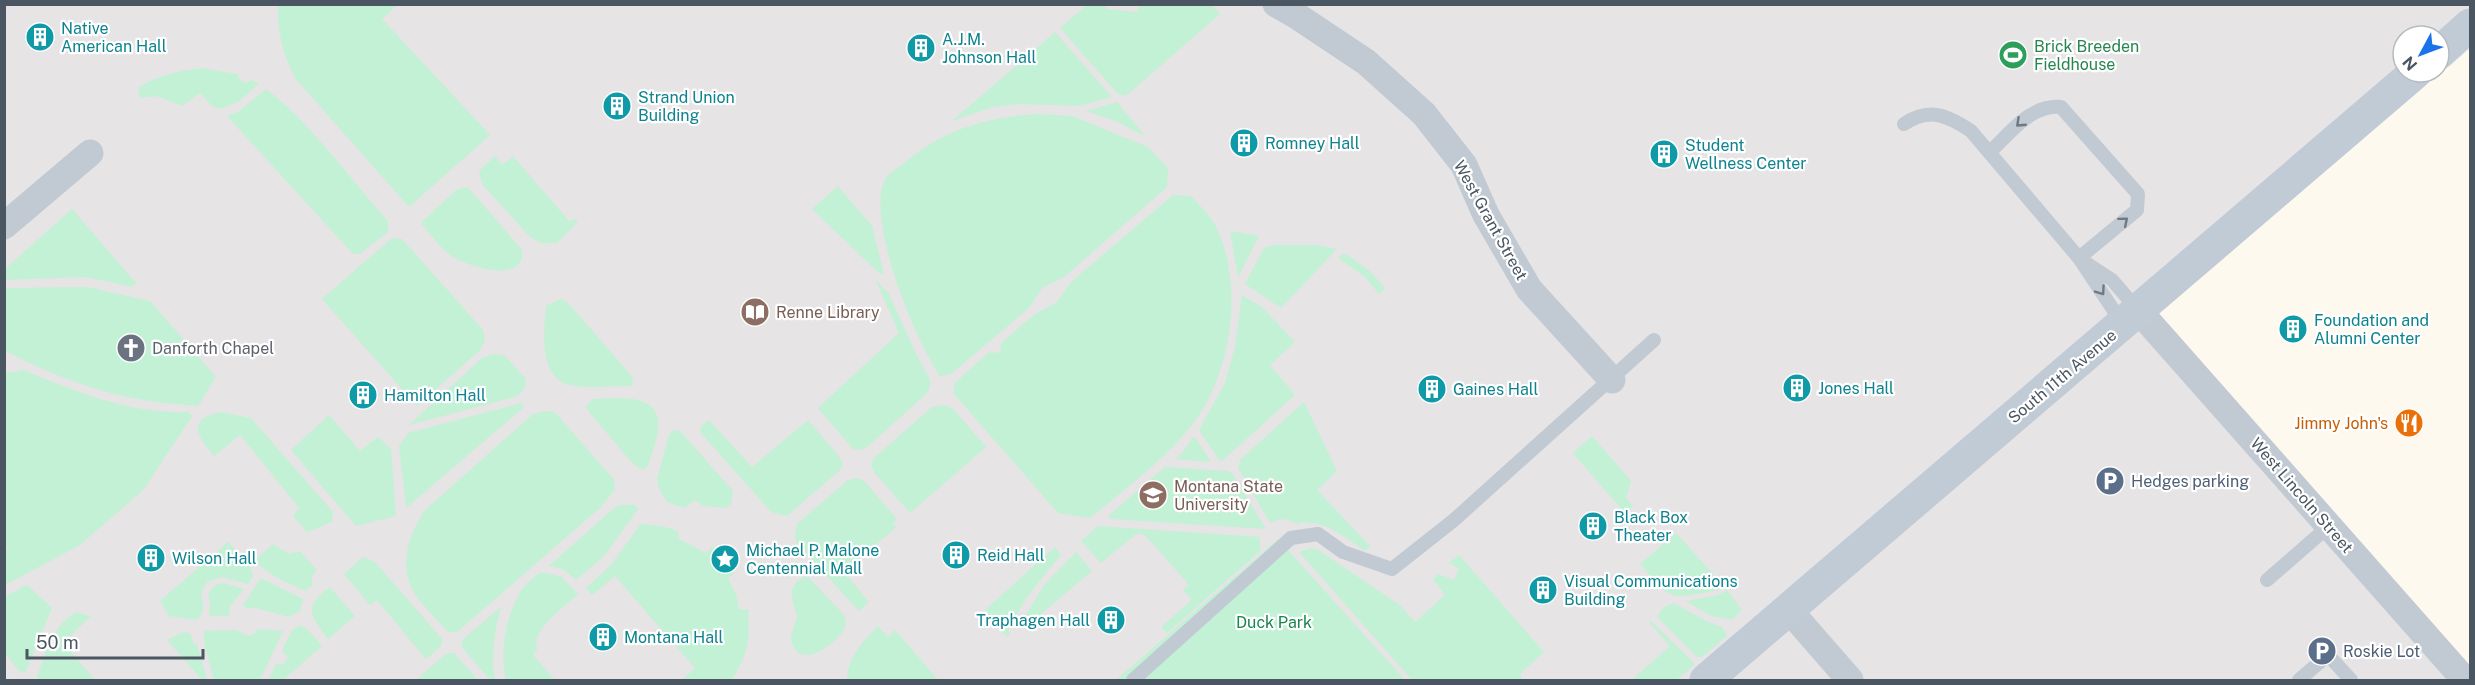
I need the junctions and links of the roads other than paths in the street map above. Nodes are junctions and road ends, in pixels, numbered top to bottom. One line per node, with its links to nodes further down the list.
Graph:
1 (1276, 4): 12 (street, West Grant Street)
2 (2470, 25): 3 (street)
3 (2451, 42)
4 (2402, 84): 10 (street, South 11th Avenue)
5 (1904, 124): 6 (lane)
6 (1990, 152): 9 (lane); 9 (lane, one-way to 6)
7 (90, 153): 8 (street)
8 (4, 226)
9 (2079, 258): 10 (lane, one-way to 10); 10 (lane)
10 (2131, 317): 13 (street, West Lincoln Street); 15 (street, South 11th Avenue)
11 (1654, 340): 12 (lane)
12 (1612, 380): 17 (lane)
13 (2329, 526): 14 (lane); 16 (street, West Lincoln Street)
14 (2266, 580)
15 (1788, 609): 18 (street, South 11th Avenue); 19 (street)
16 (2466, 677)
17 (1133, 681)
18 (1706, 681)
19 (1850, 681)
20 (2300, 681): 21 (lane)
21 (2351, 681)

